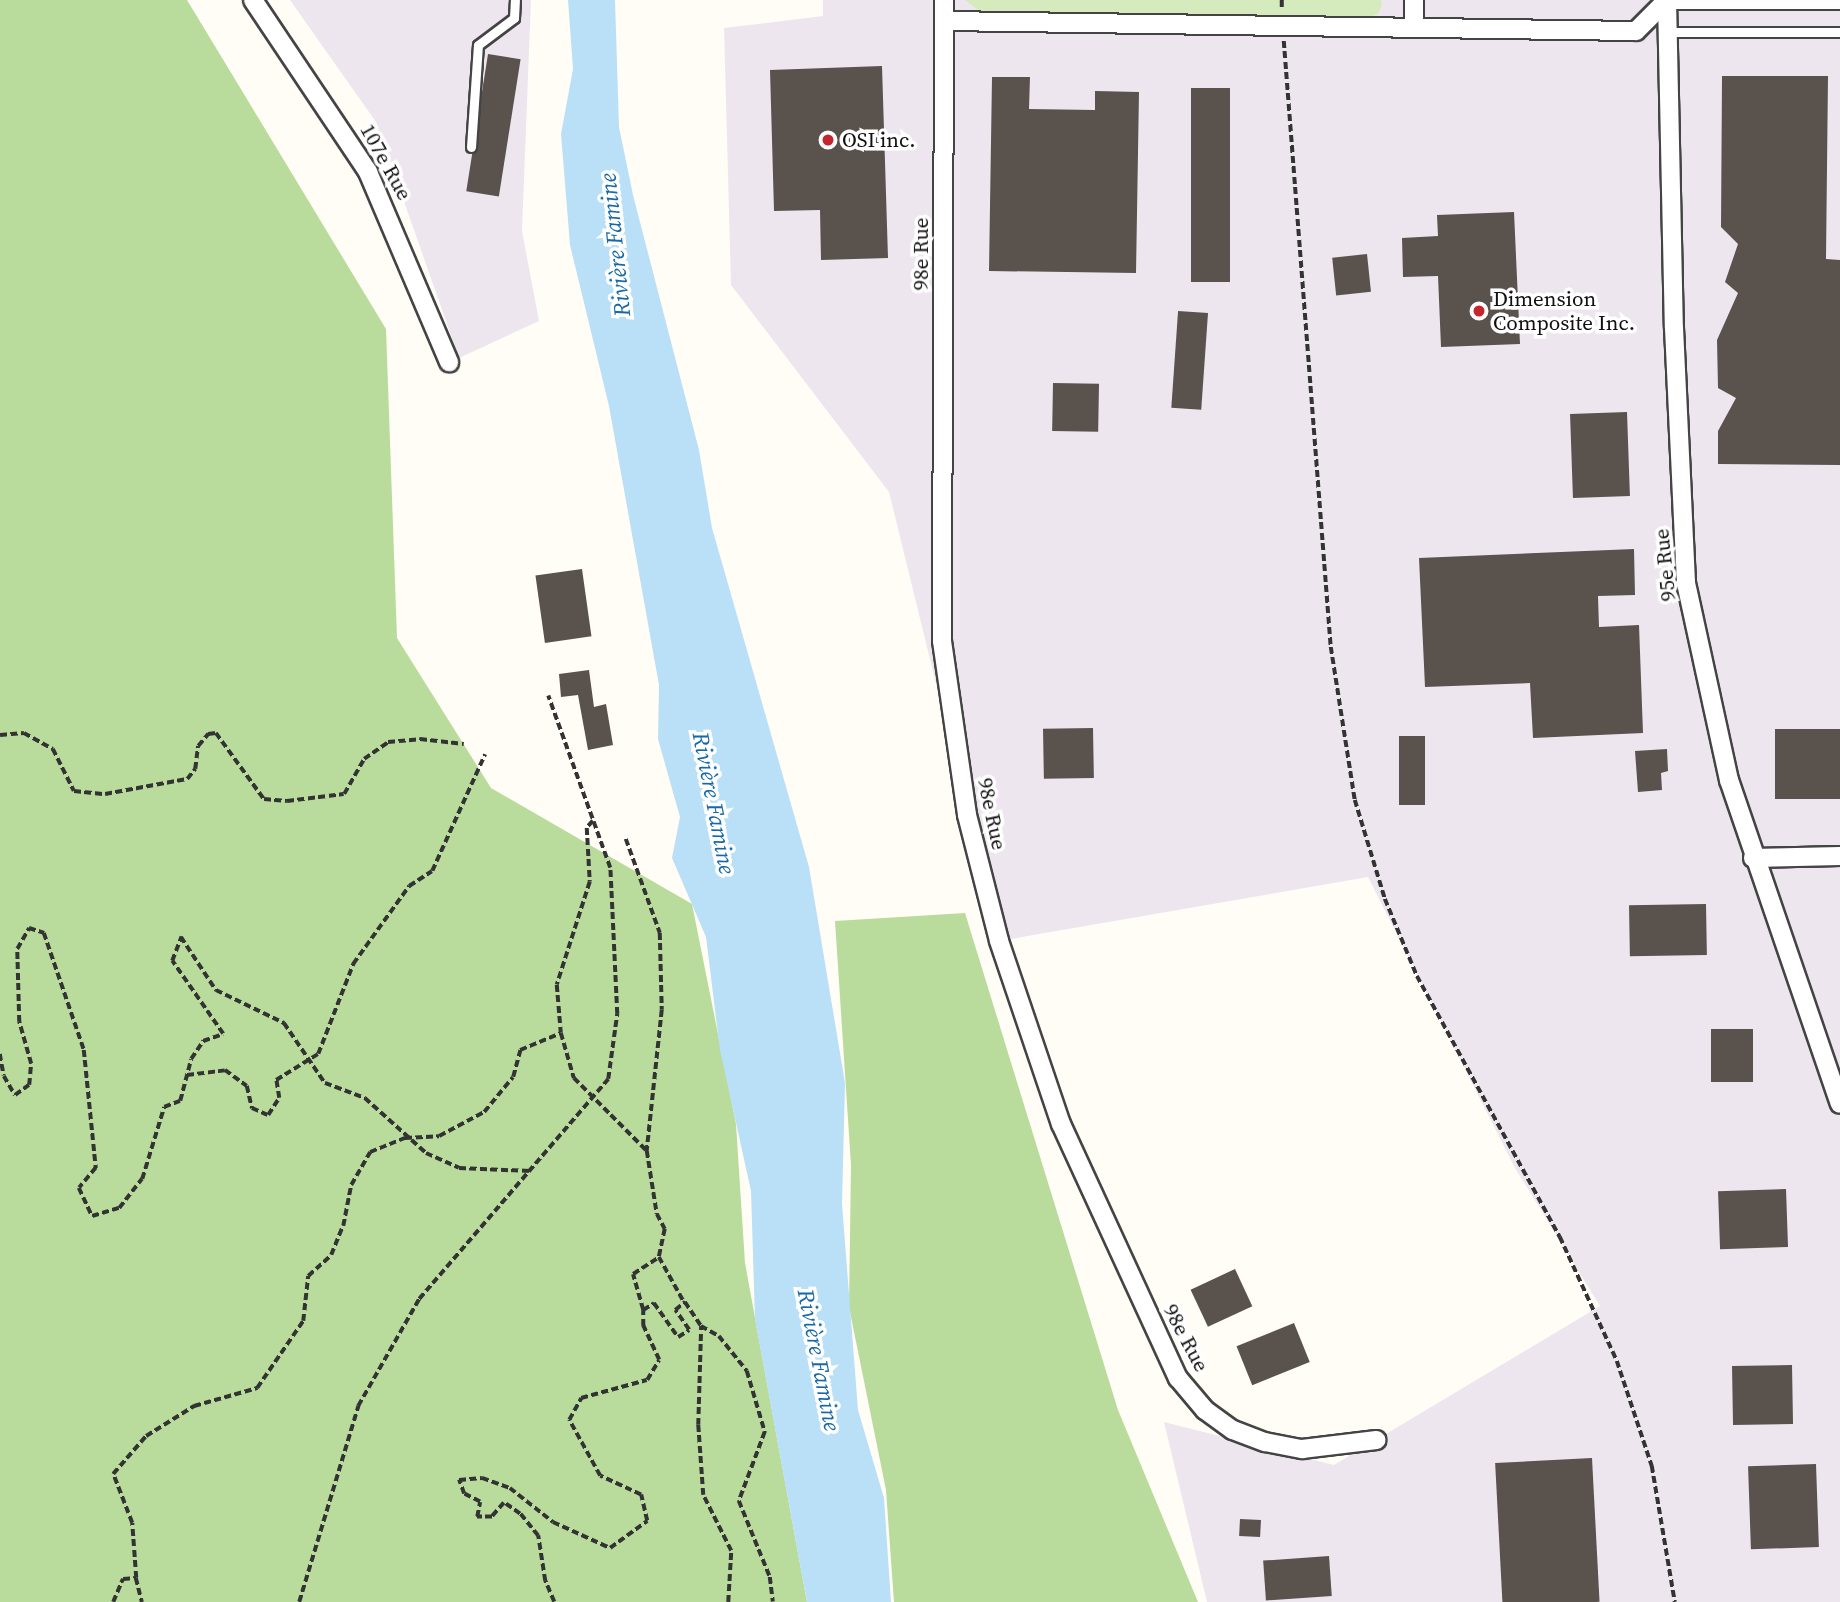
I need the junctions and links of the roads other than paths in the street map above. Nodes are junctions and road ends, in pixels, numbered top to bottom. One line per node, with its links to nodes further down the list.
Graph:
1 (253, 0): 12 (street, 107e Rue)
2 (515, 0): 11 (lane)
3 (944, 0): 7 (street, 98e Rue)
4 (1414, 0): 8 (street)
5 (1666, 0): 6 (street); 8 (street); 9 (street, 95e Rue)
6 (1840, 0)
7 (944, 21): 8 (street); 16 (street, 98e Rue)
8 (1414, 26)
9 (1667, 32): 10 (lane); 14 (street, 95e Rue)
10 (1840, 32)
11 (471, 147)
12 (449, 362)
13 (1840, 856): 14 (street)
14 (1754, 858): 15 (street, 95e Rue)
15 (1840, 1104)
16 (1376, 1440)

